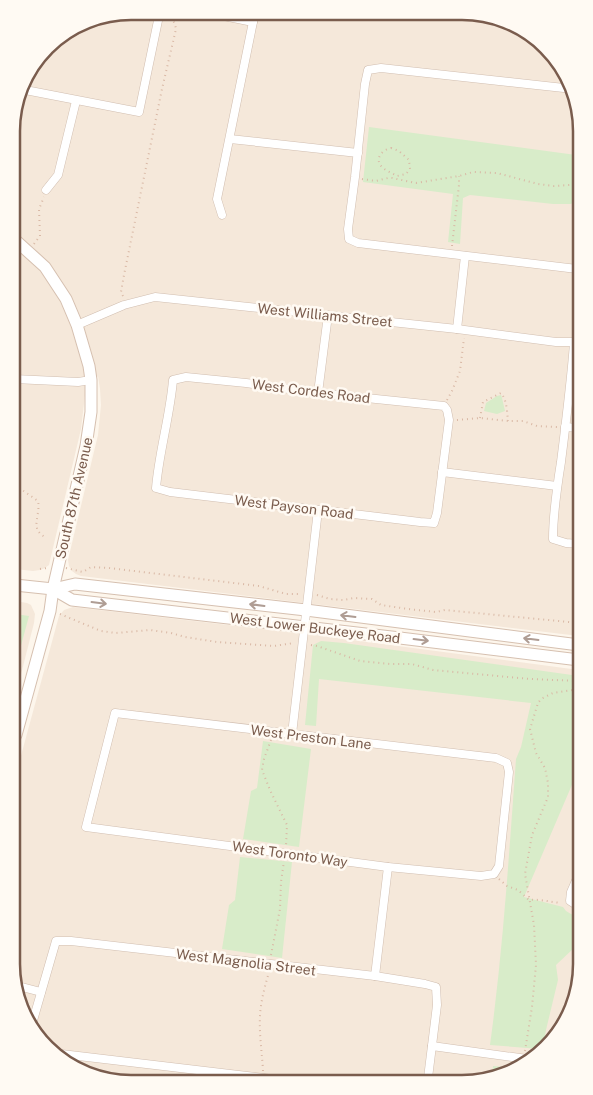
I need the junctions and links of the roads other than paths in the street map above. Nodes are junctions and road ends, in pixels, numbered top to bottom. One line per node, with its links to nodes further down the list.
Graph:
1 (158, 20): 6 (street)
2 (243, 20): 3 (street)
3 (253, 22): 7 (street)
4 (564, 88): 8 (street)
5 (27, 91): 6 (street)
6 (76, 101): 9 (street)
7 (230, 139): 8 (street); 10 (street)
8 (358, 153): 12 (street)
9 (46, 190)
10 (222, 215)
11 (20, 244): 15 (main road, South 87th Avenue)
12 (465, 256): 13 (street); 16 (street)
13 (573, 269)
14 (328, 315): 15 (street, West Williams Street); 16 (street, West Williams Street); 21 (street)
15 (77, 325): 20 (main road, South 87th Avenue)
16 (461, 329): 17 (street, West Williams Street)
17 (573, 343)
18 (573, 362): 22 (street)
19 (20, 380): 20 (street)
20 (91, 380): 30 (main road, South 87th Avenue)
21 (318, 393): 24 (street, West Cordes Road); 26 (street, West Cordes Road)
22 (565, 427): 23 (street); 25 (street)
23 (573, 428)
24 (442, 472): 25 (street); 27 (street, West Payson Road)
25 (558, 486): 28 (street)
26 (156, 488): 27 (street, West Payson Road)
27 (318, 510): 31 (street)
28 (573, 544)
29 (20, 586): 30 (main road, West Lower Buckeye Road)
30 (53, 589): 31 (main road, West Lower Buckeye Road, one-way to 30); 32 (main road, West Lower Buckeye Road, one-way to 32); 35 (main road, South 87th Avenue)
31 (306, 610): 32 (street); 33 (main road, West Lower Buckeye Road, one-way to 31)
32 (304, 626): 34 (main road, West Lower Buckeye Road, one-way to 34); 36 (street)
33 (573, 644)
34 (573, 659)
35 (20, 720)
36 (292, 734): 37 (street, West Preston Lane); 39 (street, West Preston Lane)
37 (86, 827): 38 (street, West Toronto Way)
38 (388, 867): 39 (street, West Toronto Way); 42 (street)
39 (494, 874)
40 (573, 888): 41 (street)
41 (573, 903)
42 (375, 976): 44 (street, West Magnolia Street); 46 (street, West Magnolia Street)
43 (22, 987): 44 (street)
44 (41, 992): 45 (street)
45 (34, 1018)
46 (432, 1046): 48 (street); 50 (street)
47 (65, 1054): 49 (street)
48 (520, 1058)
49 (238, 1075)
50 (428, 1075)

